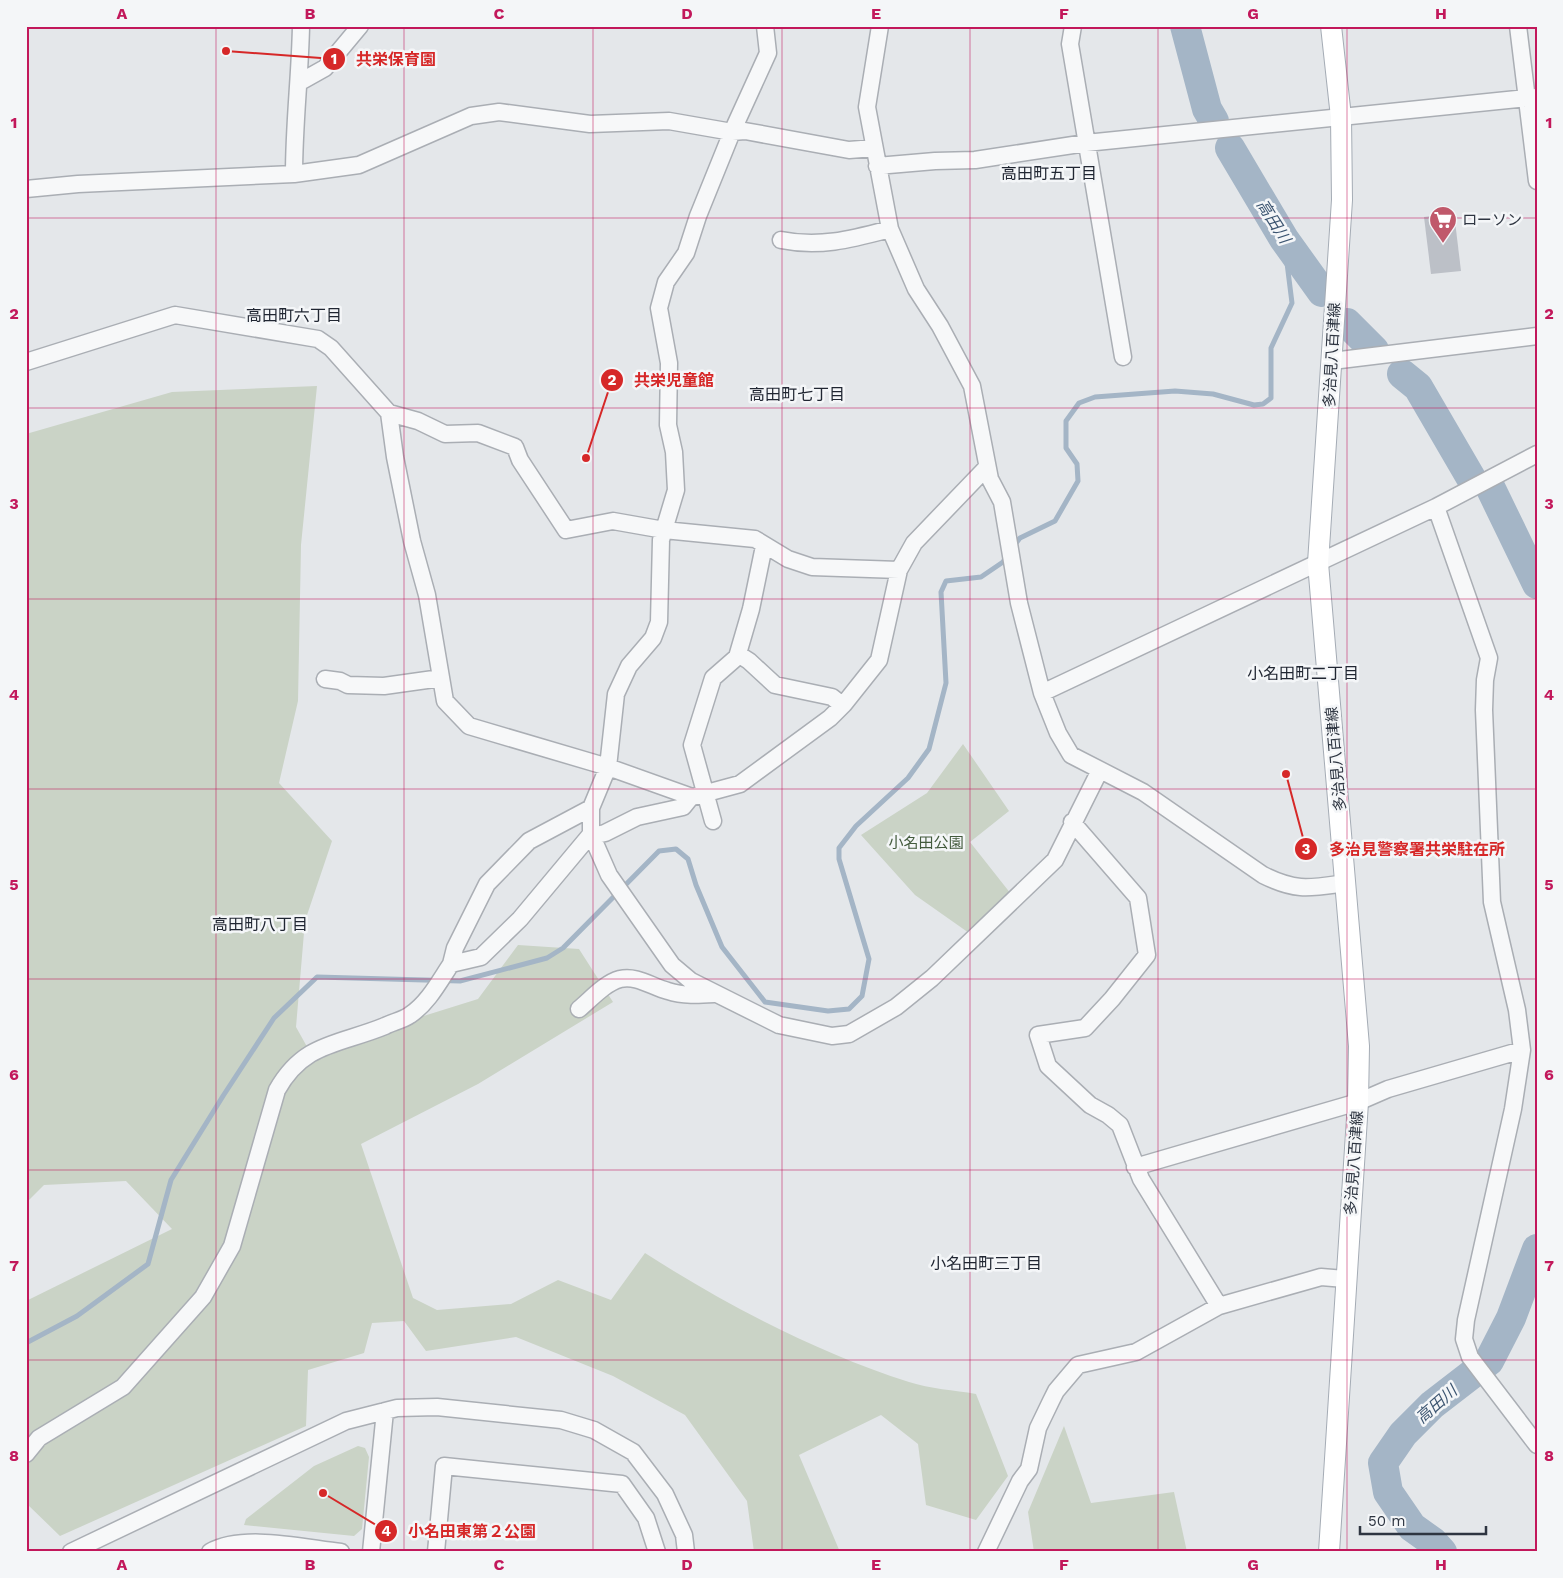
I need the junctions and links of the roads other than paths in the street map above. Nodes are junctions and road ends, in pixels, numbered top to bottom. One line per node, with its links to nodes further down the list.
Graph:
1 (301, 26): 8 (street)
2 (360, 26): 8 (street)
3 (766, 26): 11 (street)
4 (880, 26): 13 (street)
5 (1073, 26): 12 (street)
6 (1331, 26): 10 (main road, 多治見八百津線)
7 (1518, 26): 9 (street)
8 (300, 82): 15 (street)
9 (1532, 97): 10 (street); 16 (street)
10 (1341, 117): 12 (street); 22 (main road, 多治見八百津線)
11 (732, 132): 13 (street); 15 (street); 28 (street)
12 (1086, 143): 14 (street); 21 (street)
13 (874, 148): 14 (street)
14 (877, 166): 18 (street)
15 (294, 174): 17 (street)
16 (1537, 180)
17 (26, 189)
18 (890, 229): 19 (street); 26 (street)
19 (781, 240)
20 (1537, 336): 22 (street)
21 (1123, 357)
22 (1332, 361): 30 (main road, 多治見八百津線)
23 (26, 362): 24 (street)
24 (389, 413): 28 (street); 33 (street)
25 (1537, 454): 27 (street)
26 (987, 467): 31 (street); 35 (street)
27 (1436, 507): 30 (street); 48 (street)
28 (664, 530): 29 (street); 37 (street)
29 (764, 546): 31 (street); 32 (street)
30 (1318, 562): 35 (street); 44 (main road, 多治見八百津線)
31 (898, 570): 36 (street)
32 (738, 654): 36 (street); 39 (street)
33 (441, 678): 34 (street); 37 (street)
34 (325, 679)
35 (1042, 693): 38 (street)
36 (842, 705): 39 (street)
37 (608, 768): 39 (street); 40 (street)
38 (1099, 772): 42 (street); 44 (street)
39 (698, 796): 41 (street); 43 (street)
40 (591, 808): 43 (street); 45 (street)
41 (713, 821)
42 (1072, 822): 46 (street); 50 (street)
43 (591, 835): 45 (street); 46 (street)
44 (1346, 883): 49 (main road, 多治見八百津線)
45 (449, 967): 55 (street)
46 (714, 994): 47 (street)
47 (579, 1009)
48 (1522, 1050): 49 (street); 54 (street)
49 (1358, 1102): 50 (street); 51 (main road, 多治見八百津線)
50 (1135, 1167): 52 (street)
51 (1345, 1280): 52 (street); 64 (main road, 多治見八百津線)
52 (1219, 1306): 63 (street)
53 (384, 1411): 56 (street); 59 (street); 62 (street)
54 (1537, 1445)
55 (26, 1454)
56 (71, 1552)
57 (210, 1552): 58 (street)
58 (341, 1552)
59 (371, 1552)
60 (436, 1552): 61 (street)
61 (657, 1552)
62 (686, 1552)
63 (986, 1552)
64 (1329, 1552)

